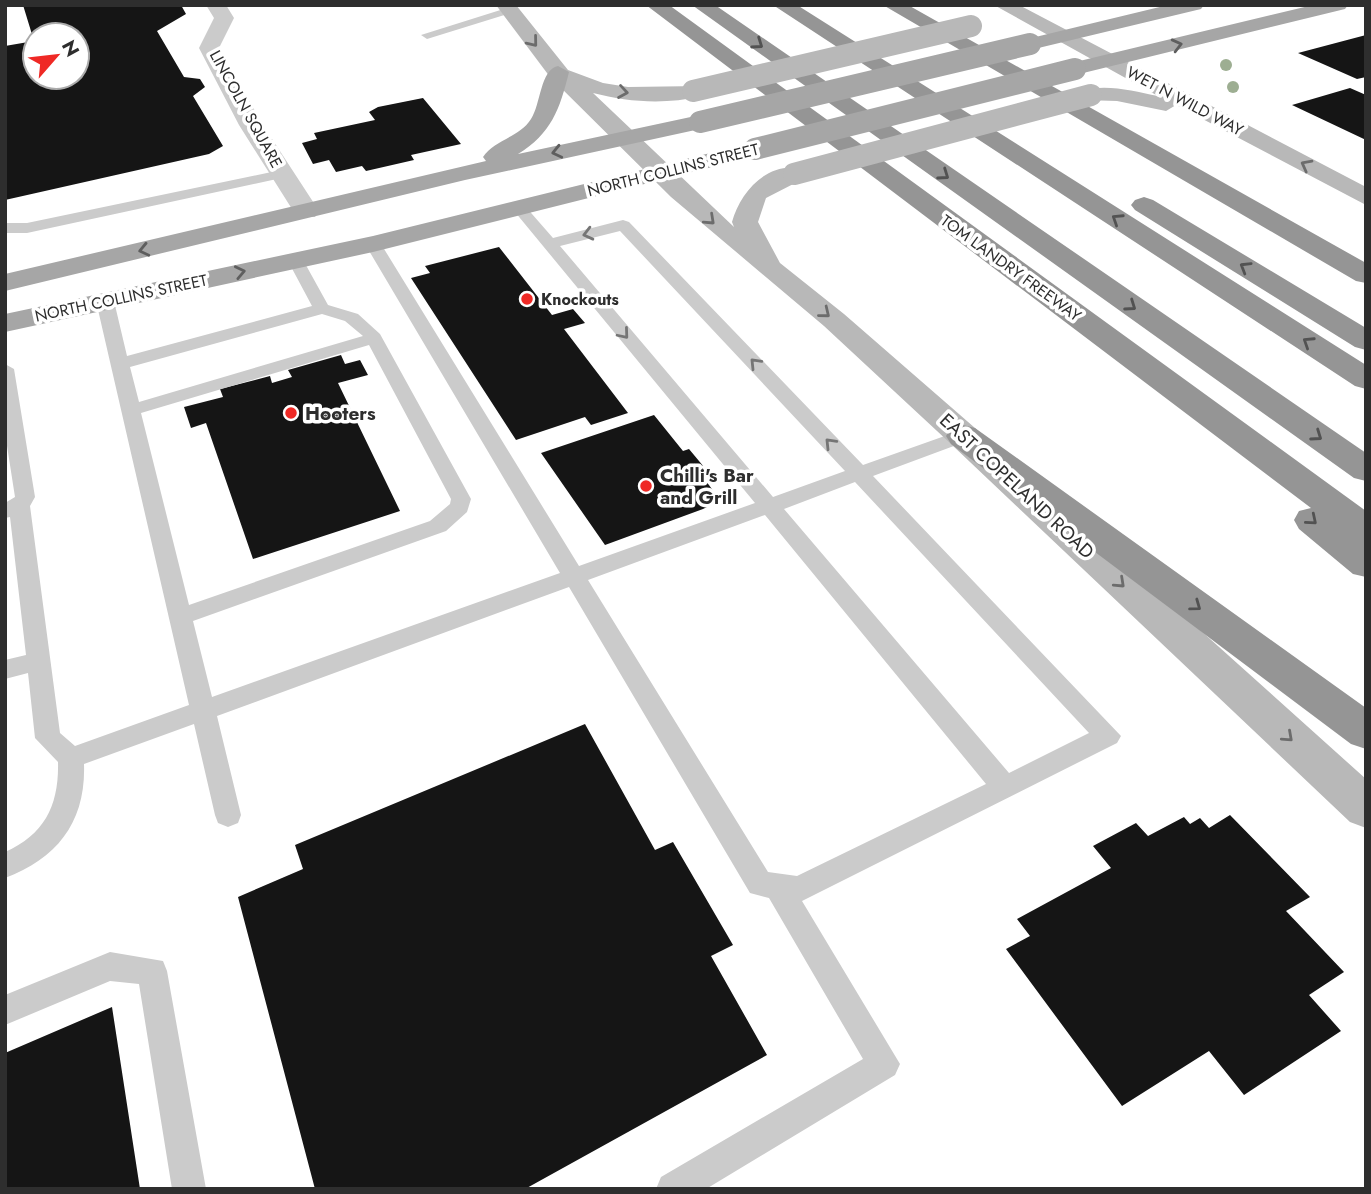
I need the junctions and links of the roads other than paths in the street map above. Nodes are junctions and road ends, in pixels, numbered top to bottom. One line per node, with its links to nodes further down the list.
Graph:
1 (216, 5): 20 (street, LINCOLN SQUARE)
2 (656, 5): 25 (highway, TOM LANDRY FREEWAY)
3 (702, 5): 43 (highway, one-way to 43)
4 (783, 5): 40 (highway, one-way to 4)
5 (818, 5): 37 (highway, one-way to 5)
6 (893, 5): 14 (highway)
7 (1194, 5): 12 (main road)
8 (1338, 5): 13 (main road, NORTH COLLINS STREET, one-way to 8)
9 (994, 6): 12 (main road, WET N WILD WAY); 15 (main road, one-way to 9, bridge)
10 (508, 8): 11 (lane); 15 (main road, EAST COPELAND ROAD, one-way to 15)
11 (427, 35)
12 (1063, 36): 13 (main road, WET N WILD WAY); 17 (main road, bridge)
13 (1110, 61): 16 (main road, WET N WILD WAY); 19 (main road, NORTH COLLINS STREET, bridge)
14 (1007, 71): 28 (highway); 31 (highway)
15 (558, 72): 17 (main road, EAST COPELAND ROAD); 18 (main road)
16 (1244, 132): 21 (main road, WET N WILD WAY, one-way to 16); 30 (main road, bridge)
17 (624, 137): 18 (main road, one-way to 18); 19 (main road, EAST COPELAND ROAD)
18 (465, 173): 23 (main road)
19 (661, 173): 22 (main road, NORTH COLLINS STREET); 30 (main road, EAST COPELAND ROAD, one-way to 30)
20 (281, 174): 23 (street, LINCOLN SQUARE); 24 (lane)
21 (1366, 197)
22 (520, 209): 26 (main road, NORTH COLLINS STREET); 27 (lane)
23 (306, 211): 32 (main road, one-way to 32)
24 (5, 229)
25 (976, 242): 47 (highway, TOM LANDRY FREEWAY); 48 (highway, one-way to 48)
26 (373, 244): 29 (main road, NORTH COLLINS STREET); 49 (lane)
27 (550, 244): 44 (lane, one-way to 27); 45 (lane, one-way to 45)
28 (1366, 256)
29 (296, 261): 33 (main road, NORTH COLLINS STREET, one-way to 29); 34 (lane)
30 (772, 270): 42 (main road, EAST COPELAND ROAD, one-way to 42)
31 (1366, 275)
32 (5, 283)
33 (105, 301): 35 (main road, NORTH COLLINS STREET); 38 (lane)
34 (322, 309): 36 (lane); 38 (lane)
35 (5, 323)
36 (374, 338): 41 (lane); 50 (lane)
37 (1366, 341)
38 (119, 363): 41 (lane)
39 (5, 369): 46 (lane)
40 (1366, 379)
41 (131, 410): 50 (lane)
42 (963, 436): 44 (lane); 54 (highway, one-way to 54); 57 (main road, EAST COPELAND ROAD, one-way to 57)
43 (1366, 470)
44 (859, 472): 45 (lane); 56 (lane)
45 (767, 505): 49 (lane); 56 (lane)
46 (12, 508): 51 (lane)
47 (1366, 530)
48 (1366, 564)
49 (574, 576): 53 (lane); 60 (lane)
50 (180, 617): 53 (lane)
51 (38, 660): 52 (lane); 55 (lane)
52 (5, 670)
53 (202, 710): 55 (lane); 58 (lane)
54 (1366, 731)
55 (71, 758): 59 (lane)
56 (1005, 787): 60 (lane)
57 (1366, 808)
58 (228, 815)
59 (5, 865)
60 (778, 887): 63 (lane)
61 (5, 1010): 62 (lane)
62 (189, 1189)
63 (673, 1189)

